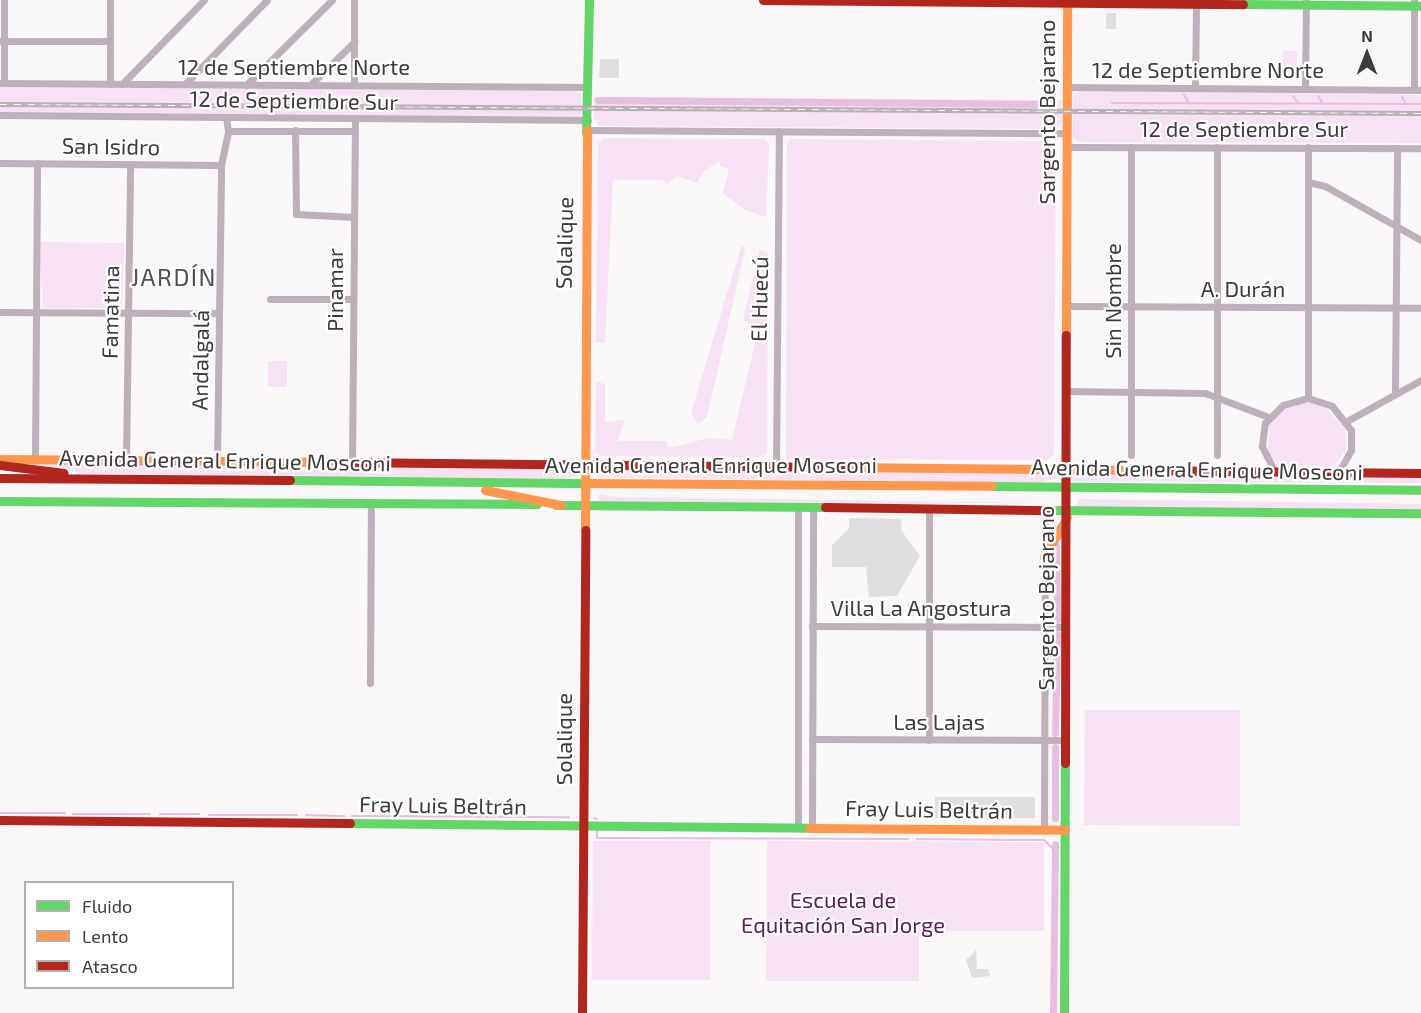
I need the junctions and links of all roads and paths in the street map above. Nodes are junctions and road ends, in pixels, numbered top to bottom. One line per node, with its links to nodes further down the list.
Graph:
1 (4, 0): 16 (street)
2 (110, 0): 17 (street)
3 (204, 0): 21 (street)
4 (267, 0): 22 (street)
5 (332, 0): 23 (street)
6 (354, 0): 18 (street)
7 (589, 0): 26 (main road, Solalique)
8 (763, 0): 9 (main road)
9 (805, 0): 10 (main road)
10 (892, 1): 11 (main road)
11 (1001, 1): 12 (main road)
12 (1067, 2): 13 (main road); 27 (main road, Sargento Bejarano)
13 (1196, 2): 14 (main road); 28 (street)
14 (1305, 3): 15 (main road); 29 (street)
15 (1416, 4): 30 (street)
16 (2, 41): 17 (street); 19 (street)
17 (110, 41): 20 (street)
18 (354, 42): 24 (street); 25 (street)
19 (2, 83): 20 (street, 12 de Septiembre Norte)
20 (110, 84): 21 (street, 12 de Septiembre Norte)
21 (122, 84): 22 (street, 12 de Septiembre Norte)
22 (185, 84): 23 (street, 12 de Septiembre Norte)
23 (246, 85): 24 (street, 12 de Septiembre Norte)
24 (310, 85): 25 (street, 12 de Septiembre Norte)
25 (354, 85): 26 (street, 12 de Septiembre Norte)
26 (588, 87): 34 (main road, Solalique)
27 (1066, 87): 28 (street, 12 de Septiembre Norte); 39 (main road, Sargento Bejarano)
28 (1195, 88): 29 (street, 12 de Septiembre Norte)
29 (1305, 89): 30 (street, 12 de Septiembre Norte)
30 (1417, 90)
31 (0, 115): 32 (street, 12 de Septiembre Sur)
32 (226, 117): 33 (street, 12 de Septiembre Sur); 36 (street, Andalgalá)
33 (355, 118): 34 (street, 12 de Septiembre Sur); 37 (street, Pinamar)
34 (587, 125): 38 (street, 12 de Septiembre Sur); 82 (main road, Solalique)
35 (295, 130): 36 (street); 37 (street); 51 (street)
36 (228, 131): 49 (street, Andalgalá)
37 (354, 131): 51 (street, Pinamar)
38 (779, 131): 39 (street); 83 (street, El Huecú)
39 (1066, 133): 40 (main road, Sargento Bejarano)
40 (1066, 147): 41 (street, 12 de Septiembre Sur); 56 (main road, Sargento Bejarano)
41 (1131, 147): 42 (street, 12 de Septiembre Sur); 57 (street, Sin Nombre)
42 (1217, 147): 43 (street, 12 de Septiembre Sur); 58 (street)
43 (1308, 147): 44 (street, 12 de Septiembre Sur); 50 (street)
44 (1397, 148): 45 (street, 12 de Septiembre Sur); 52 (street)
45 (1421, 148)
46 (0, 163): 47 (street, San Isidro)
47 (37, 163): 48 (street, San Isidro); 63 (street)
48 (130, 164): 49 (street, San Isidro); 64 (street, Famatina)
49 (221, 165): 65 (street, Andalgalá)
50 (1308, 183): 52 (street); 59 (street)
51 (354, 217): 55 (street, Pinamar)
52 (1396, 227): 53 (street); 60 (street)
53 (1421, 240)
54 (270, 299): 55 (street)
55 (353, 299): 80 (street, Pinamar)
56 (1065, 306): 57 (street, A. Durán); 67 (main road, Sargento Bejarano)
57 (1131, 307): 58 (street, A. Durán); 68 (street, Sin Nombre)
58 (1217, 307): 59 (street, A. Durán); 70 (street)
59 (1308, 307): 60 (street, A. Durán); 71 (street)
60 (1396, 308): 61 (street, A. Durán); 69 (street)
61 (1421, 308)
62 (0, 312): 63 (street)
63 (36, 312): 64 (street); 77 (street)
64 (128, 313): 65 (street); 78 (street, Famatina)
65 (219, 313): 79 (street, Andalgalá)
66 (1421, 380): 69 (street)
67 (1065, 390): 68 (street); 84 (main road, Sargento Bejarano)
68 (1131, 391): 70 (street); 74 (street, Sin Nombre)
69 (1395, 392): 73 (street)
70 (1217, 396): 72 (street); 75 (street)
71 (1308, 398): 72 (street); 73 (street)
72 (1269, 417): 85 (street)
73 (1347, 421): 86 (street)
74 (1131, 454)
75 (1217, 455)
76 (0, 459): 77 (main road)
77 (35, 459): 78 (main road)
78 (126, 460): 79 (main road)
79 (217, 461): 80 (main road)
80 (352, 463): 82 (main road)
81 (0, 465): 89 (main road)
82 (585, 465): 83 (main road); 91 (main road, Solalique)
83 (776, 466): 84 (main road)
84 (1064, 470): 85 (main road); 94 (main road, Sargento Bejarano)
85 (1275, 472): 86 (main road)
86 (1339, 472): 87 (main road)
87 (1421, 473)
88 (0, 478): 89 (main road, Avenida General Enrique Mosconi)
89 (99, 479): 91 (main road, Avenida General Enrique Mosconi)
90 (0, 486): 92 (main road, Avenida General Enrique Mosconi)
91 (585, 487): 92 (main road, Avenida General Enrique Mosconi); 94 (main road, Avenida General Enrique Mosconi); 99 (main road, Solalique)
92 (486, 490): 98 (main road)
93 (1421, 490): 94 (main road, Avenida General Enrique Mosconi)
94 (1066, 491): 95 (main road, Avenida General Enrique Mosconi); 105 (main road, Sargento Bejarano)
95 (1421, 498)
96 (0, 501): 97 (main road)
97 (371, 503): 98 (main road); 111 (street)
98 (561, 505): 99 (main road)
99 (585, 505): 100 (main road); 117 (main road, Solalique)
100 (798, 507): 101 (main road); 118 (street)
101 (813, 507): 102 (main road); 107 (street)
102 (928, 509): 103 (main road); 108 (street)
103 (1045, 510): 105 (main road); 106 (street, Sargento Bejarano)
104 (1421, 513): 105 (main road)
105 (1067, 514): 106 (main road); 110 (main road, Sargento Bejarano)
106 (1044, 557): 109 (street, Sargento Bejarano)
107 (812, 626): 108 (street, Villa La Angostura); 112 (street)
108 (929, 626): 109 (street, Villa La Angostura); 113 (street)
109 (1044, 627): 110 (street, Villa La Angostura); 114 (street, Sargento Bejarano)
110 (1066, 627): 115 (main road, Sargento Bejarano)
111 (370, 683)
112 (812, 739): 113 (street, Las Lajas); 119 (street)
113 (929, 740): 114 (street, Las Lajas)
114 (1044, 740): 115 (street, Las Lajas); 120 (street, Sargento Bejarano)
115 (1065, 740): 121 (main road, Sargento Bejarano)
116 (0, 820): 117 (main road, Fray Luis Beltrán)
117 (583, 826): 118 (main road, Fray Luis Beltrán); 122 (main road, Solalique)
118 (798, 828): 119 (main road, Fray Luis Beltrán)
119 (812, 828): 120 (main road, Fray Luis Beltrán)
120 (1044, 830): 121 (main road, Fray Luis Beltrán)
121 (1065, 830): 123 (main road, Sargento Bejarano)
122 (582, 1013)
123 (1064, 1013)

